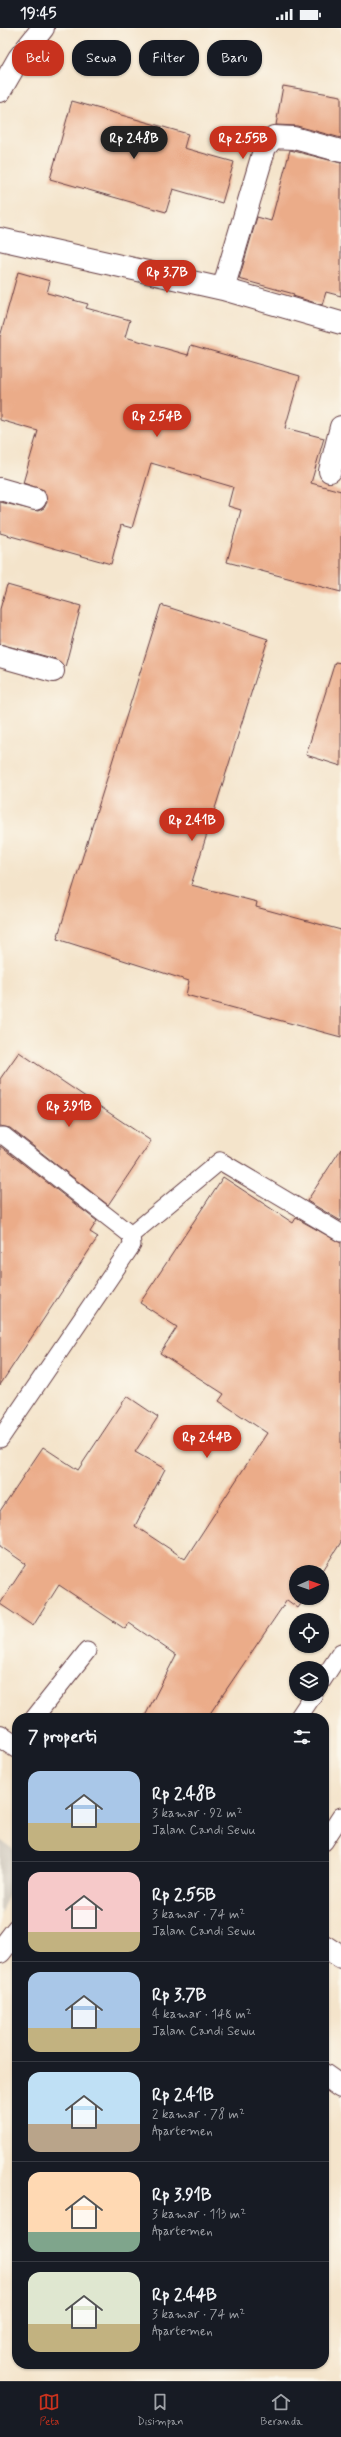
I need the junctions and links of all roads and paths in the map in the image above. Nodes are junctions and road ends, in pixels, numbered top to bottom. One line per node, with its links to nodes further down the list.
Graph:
1 (43, 28): 2 (main road)
2 (0, 91)
3 (341, 151): 5 (main road)
4 (0, 239): 5 (main road)
5 (223, 288): 6 (main road)
6 (341, 323)
7 (341, 427): 8 (main road)
8 (330, 471)
9 (0, 489): 10 (main road)
10 (35, 499)
11 (0, 656): 12 (main road)
12 (52, 671)
13 (0, 1136): 15 (lane)
14 (341, 1233): 15 (lane)
15 (131, 1235): 16 (lane)
16 (2, 1430)
17 (87, 1651): 21 (lane)
18 (341, 1652): 19 (lane)
19 (329, 1670)
20 (309, 1701): 22 (lane)
21 (38, 1713)
22 (301, 1713)
23 (341, 1816): 24 (lane)
24 (329, 1834)
25 (12, 1936): 27 (main road)
26 (329, 1949): 28 (main road)
27 (0, 1952)
28 (341, 1957)
29 (329, 2079): 30 (main road)
30 (341, 2087)

